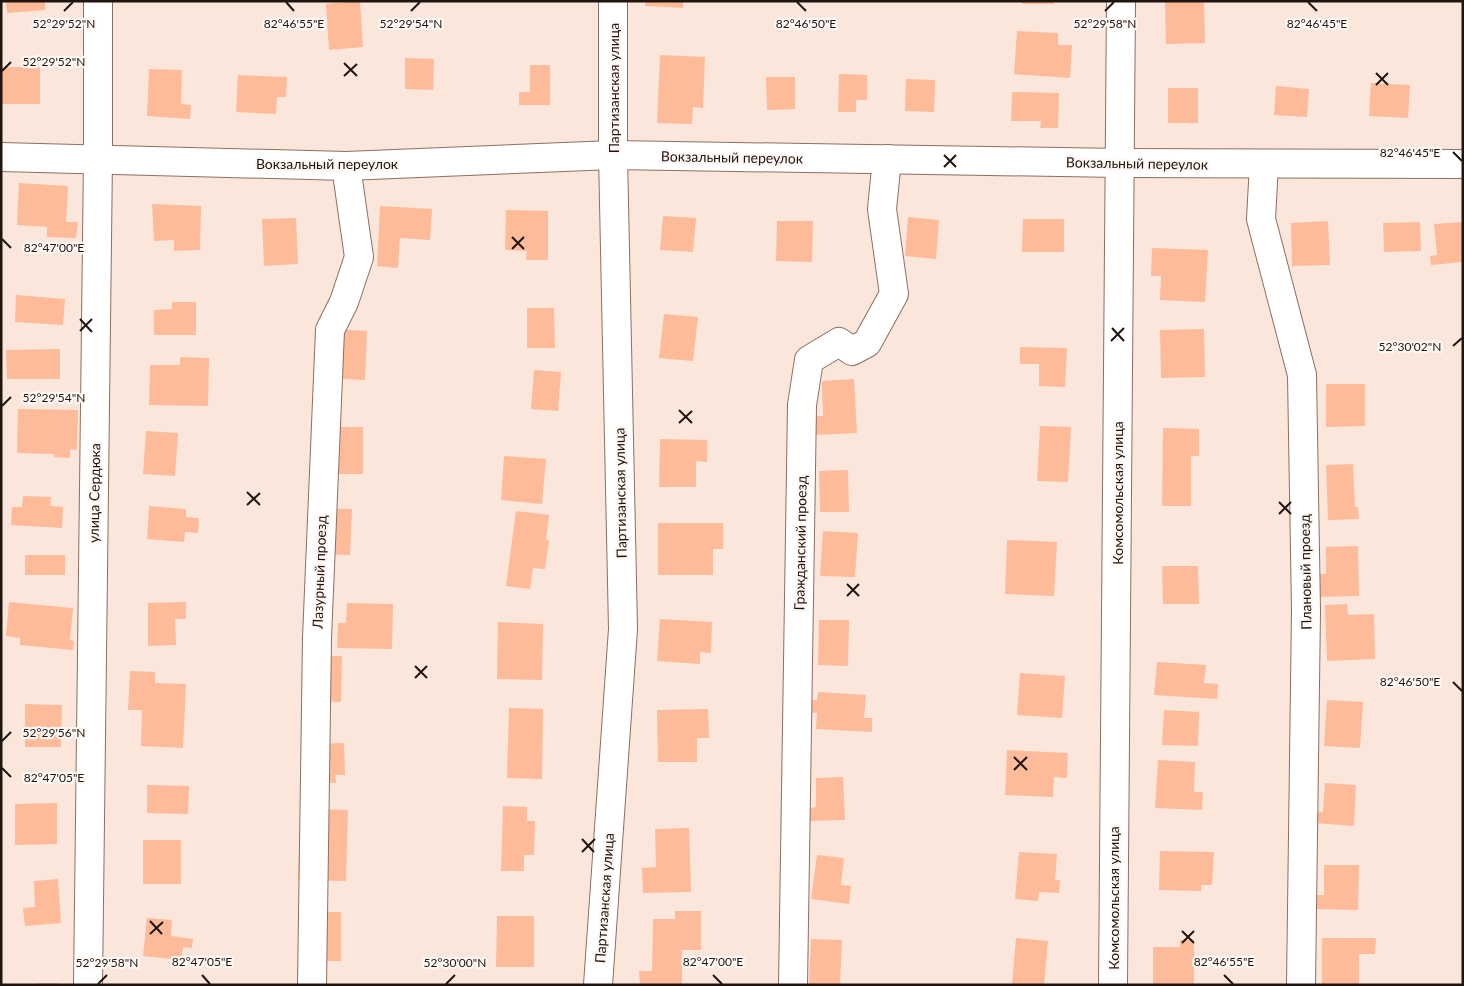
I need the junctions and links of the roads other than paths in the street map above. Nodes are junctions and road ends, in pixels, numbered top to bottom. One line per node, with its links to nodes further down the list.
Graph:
1 (98, 1): 6 (street, улица Сердюка)
2 (613, 1): 4 (street, Партизанская улица)
3 (1121, 1): 8 (street, Комсомольская улица)
4 (613, 155): 7 (street, Вокзальный переулок); 11 (street, Вокзальный переулок); 14 (street, Партизанская улица)
5 (1, 156): 6 (street, Вокзальный переулок)
6 (98, 158): 11 (street, Вокзальный переулок); 12 (street, улица Сердюка)
7 (886, 160): 8 (street, Вокзальный переулок); 15 (street, Гражданский проезд)
8 (1119, 163): 9 (street, Вокзальный переулок); 16 (street, Комсомольская улица)
9 (1264, 164): 10 (street, Вокзальный переулок); 17 (street, Плановый проезд)
10 (1463, 164)
11 (346, 166): 13 (street, Лазурный проезд)
12 (88, 985)
13 (312, 985)
14 (598, 985)
15 (793, 985)
16 (1113, 985)
17 (1301, 985)

